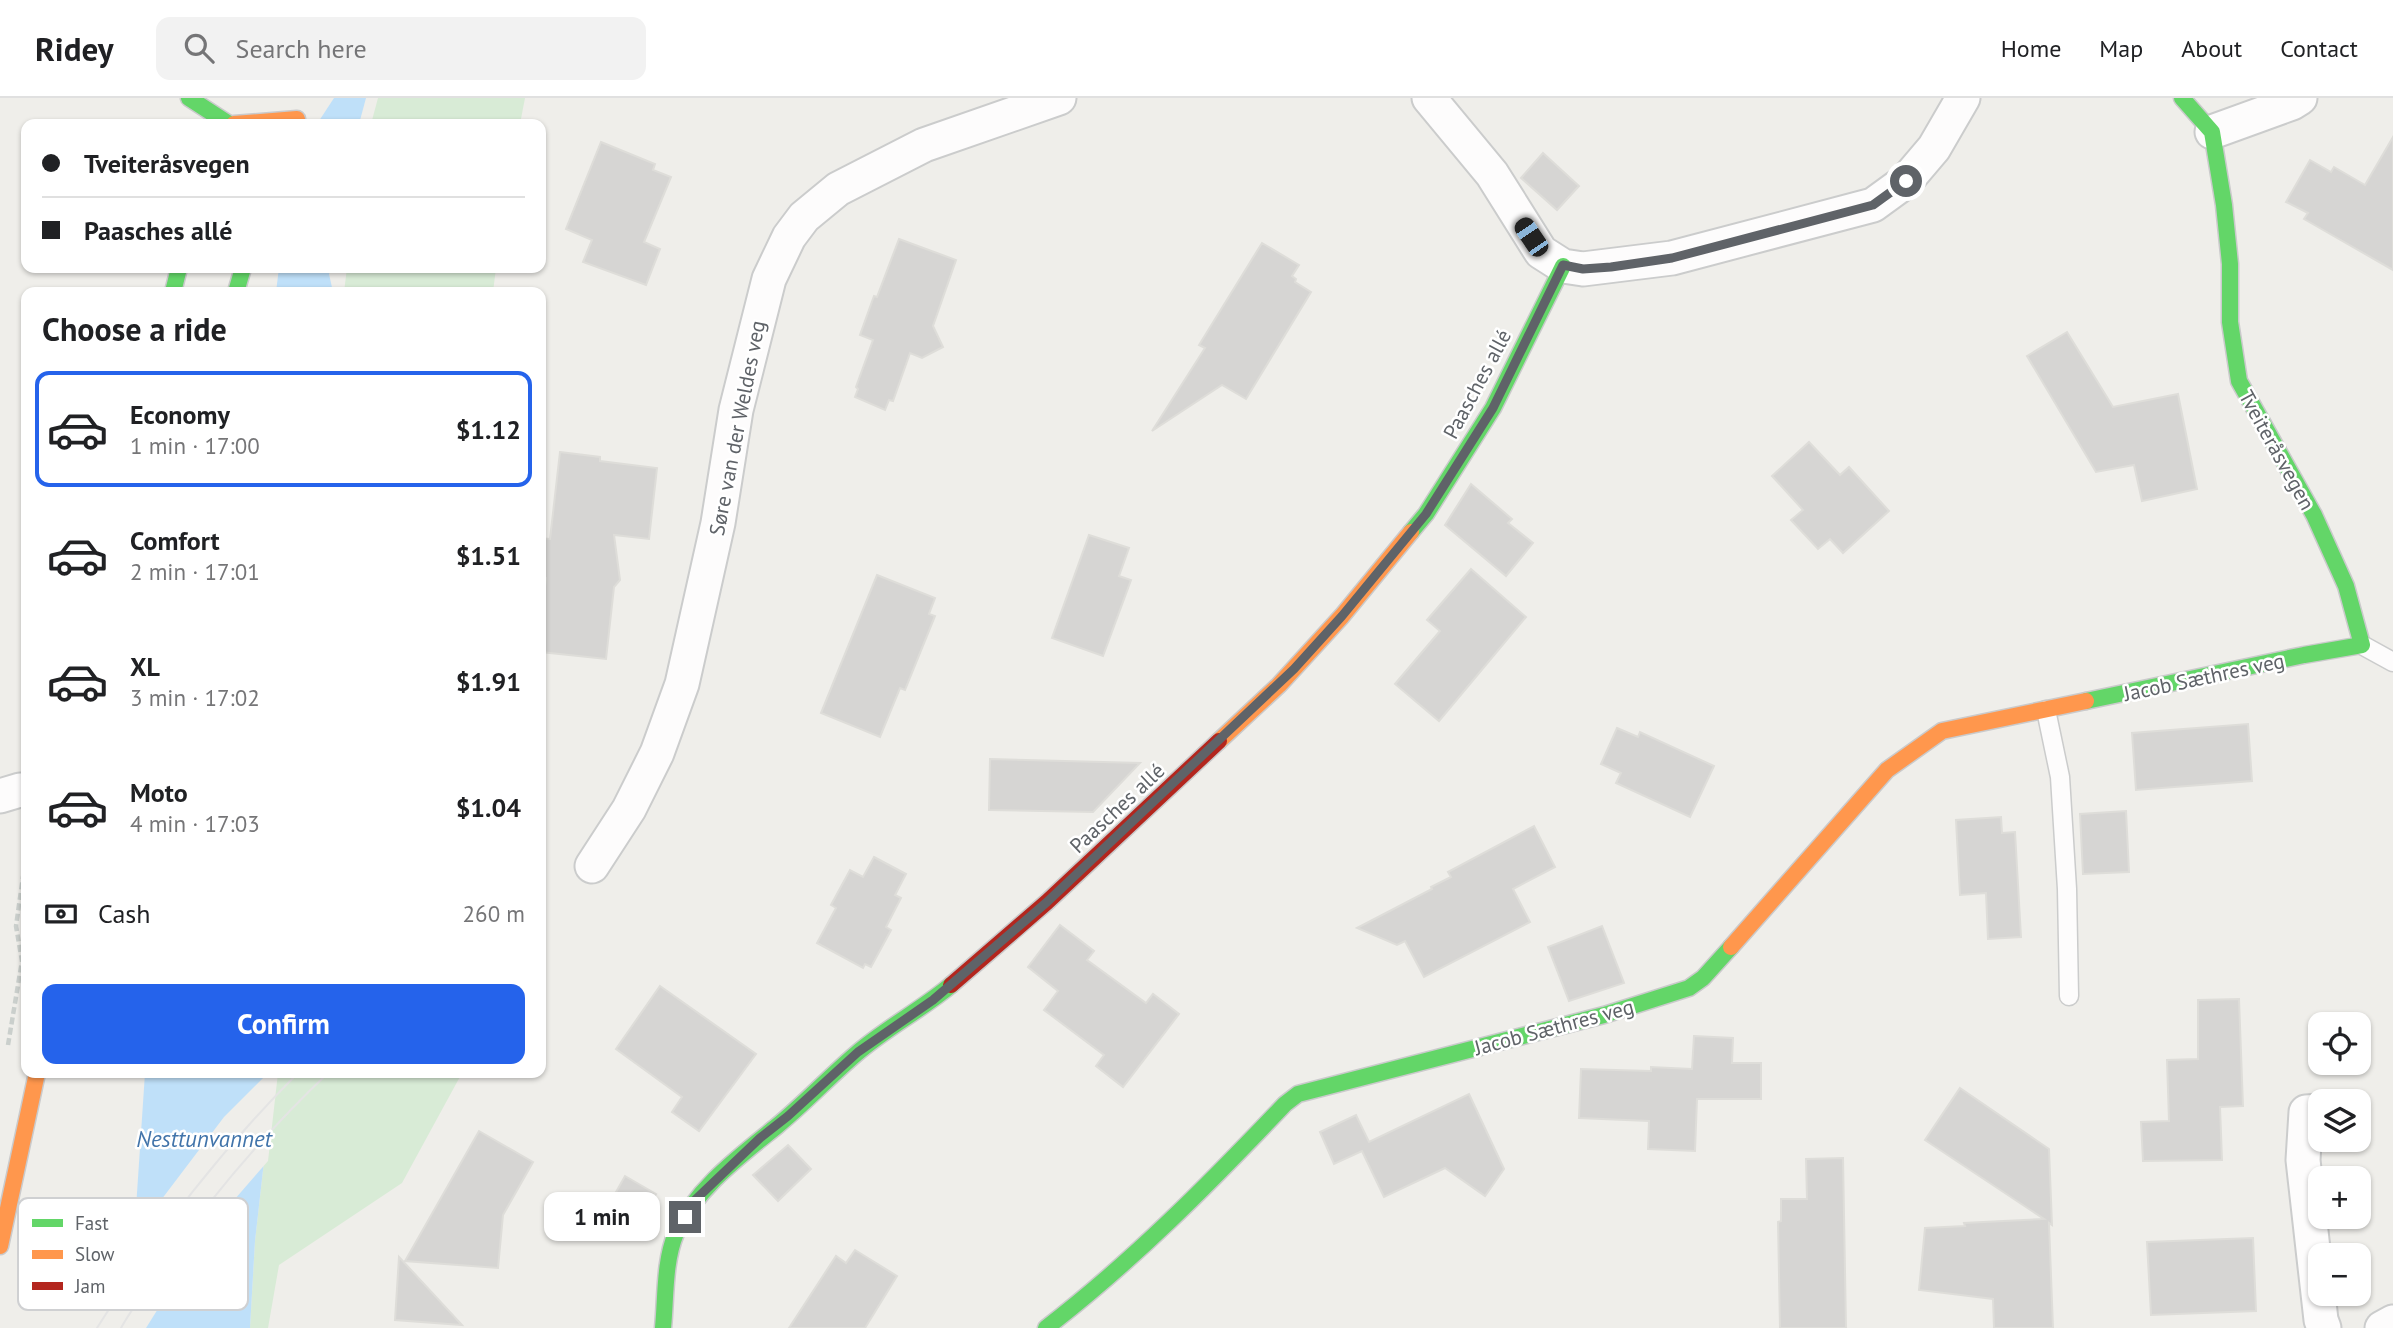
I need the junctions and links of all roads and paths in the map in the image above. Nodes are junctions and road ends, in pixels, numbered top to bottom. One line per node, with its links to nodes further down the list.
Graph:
1 (189, 98): 9 (street)
2 (1059, 98): 19 (street, Søre van der Weldes veg)
3 (1429, 98): 13 (street)
4 (1963, 98): 13 (street)
5 (2182, 98): 12 (street)
6 (2300, 98): 12 (street)
7 (240, 107): 10 (street)
8 (296, 115): 11 (street)
9 (223, 119)
10 (234, 119)
11 (267, 119)
12 (2212, 132): 14 (street, Tveiteråsvegen)
13 (1563, 265): 29 (street, Paasches allé)
14 (2362, 645): 15 (lane); 16 (street, Jacob Sæthres veg)
15 (2393, 662)
16 (2046, 710): 23 (lane); 30 (street, Jacob Sæthres veg)
17 (21, 790): 18 (street)
18 (0, 796)
19 (592, 866)
20 (21, 891): 21 (path)
21 (21, 955)
22 (21, 967): 24 (path)
23 (2069, 996)
24 (7, 1051)
25 (36, 1078): 27 (street)
26 (2308, 1139): 31 (street)
27 (0, 1246)
28 (2393, 1322): 32 (street)
29 (663, 1328)
30 (1046, 1328)
31 (2324, 1328)
32 (2382, 1328)

